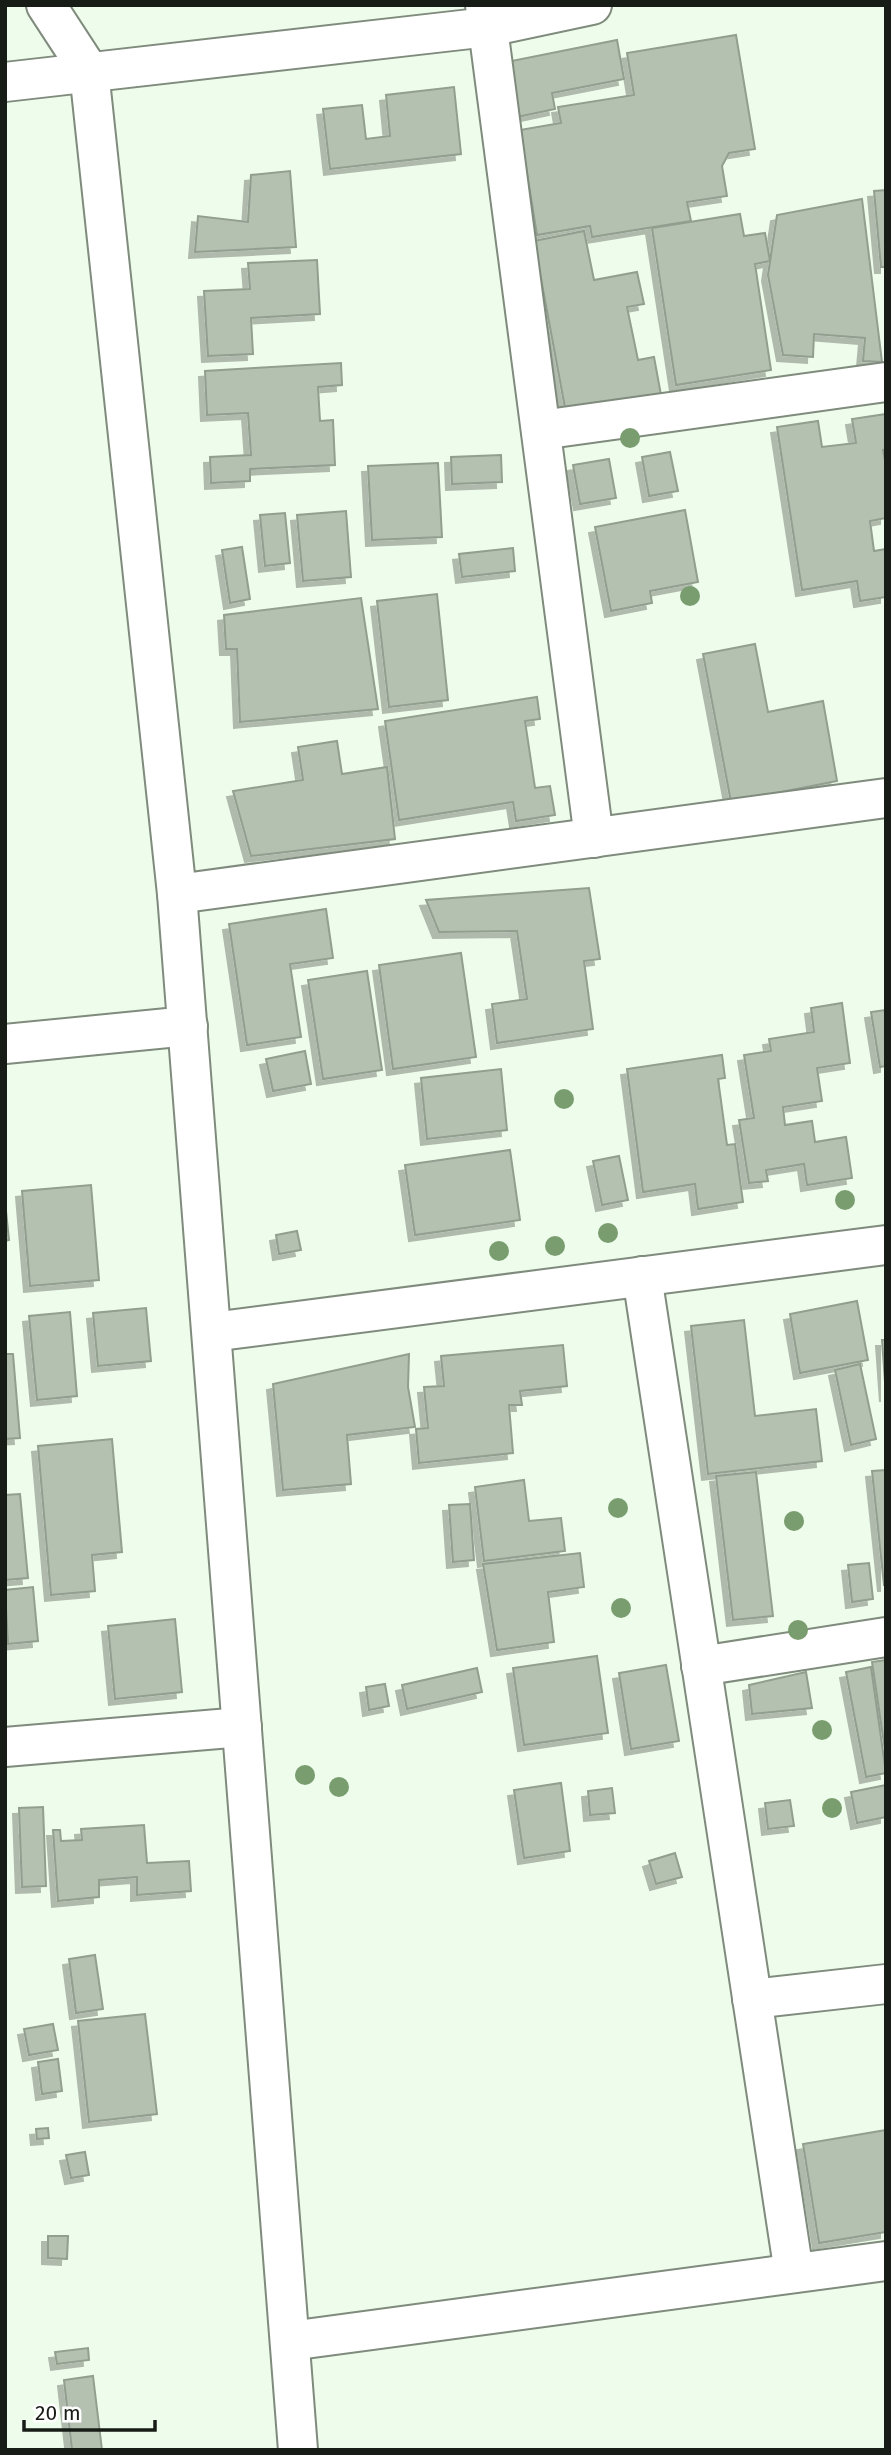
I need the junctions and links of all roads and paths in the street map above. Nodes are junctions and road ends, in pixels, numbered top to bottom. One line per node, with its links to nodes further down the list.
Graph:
1 (46, 5): 4 (street)
2 (592, 5): 3 (street)
3 (487, 16): 4 (street); 7 (street)
4 (89, 71): 5 (street); 10 (street)
5 (5, 82)
6 (886, 382): 7 (street)
7 (541, 429): 9 (street)
8 (886, 798): 9 (street)
9 (594, 838): 10 (street)
10 (177, 894): 11 (street)
11 (188, 1026): 12 (street); 15 (street)
12 (5, 1044)
13 (886, 1245): 14 (street)
14 (642, 1276): 15 (street); 17 (street)
15 (212, 1332): 18 (street)
16 (886, 1637): 17 (street)
17 (701, 1666): 21 (street)
18 (242, 1727): 19 (street); 24 (street)
19 (5, 1747)
20 (886, 1984): 21 (street)
21 (752, 1999): 23 (street)
22 (886, 2261): 23 (street)
23 (794, 2273): 24 (street)
24 (290, 2341): 25 (street)
25 (298, 2450)

